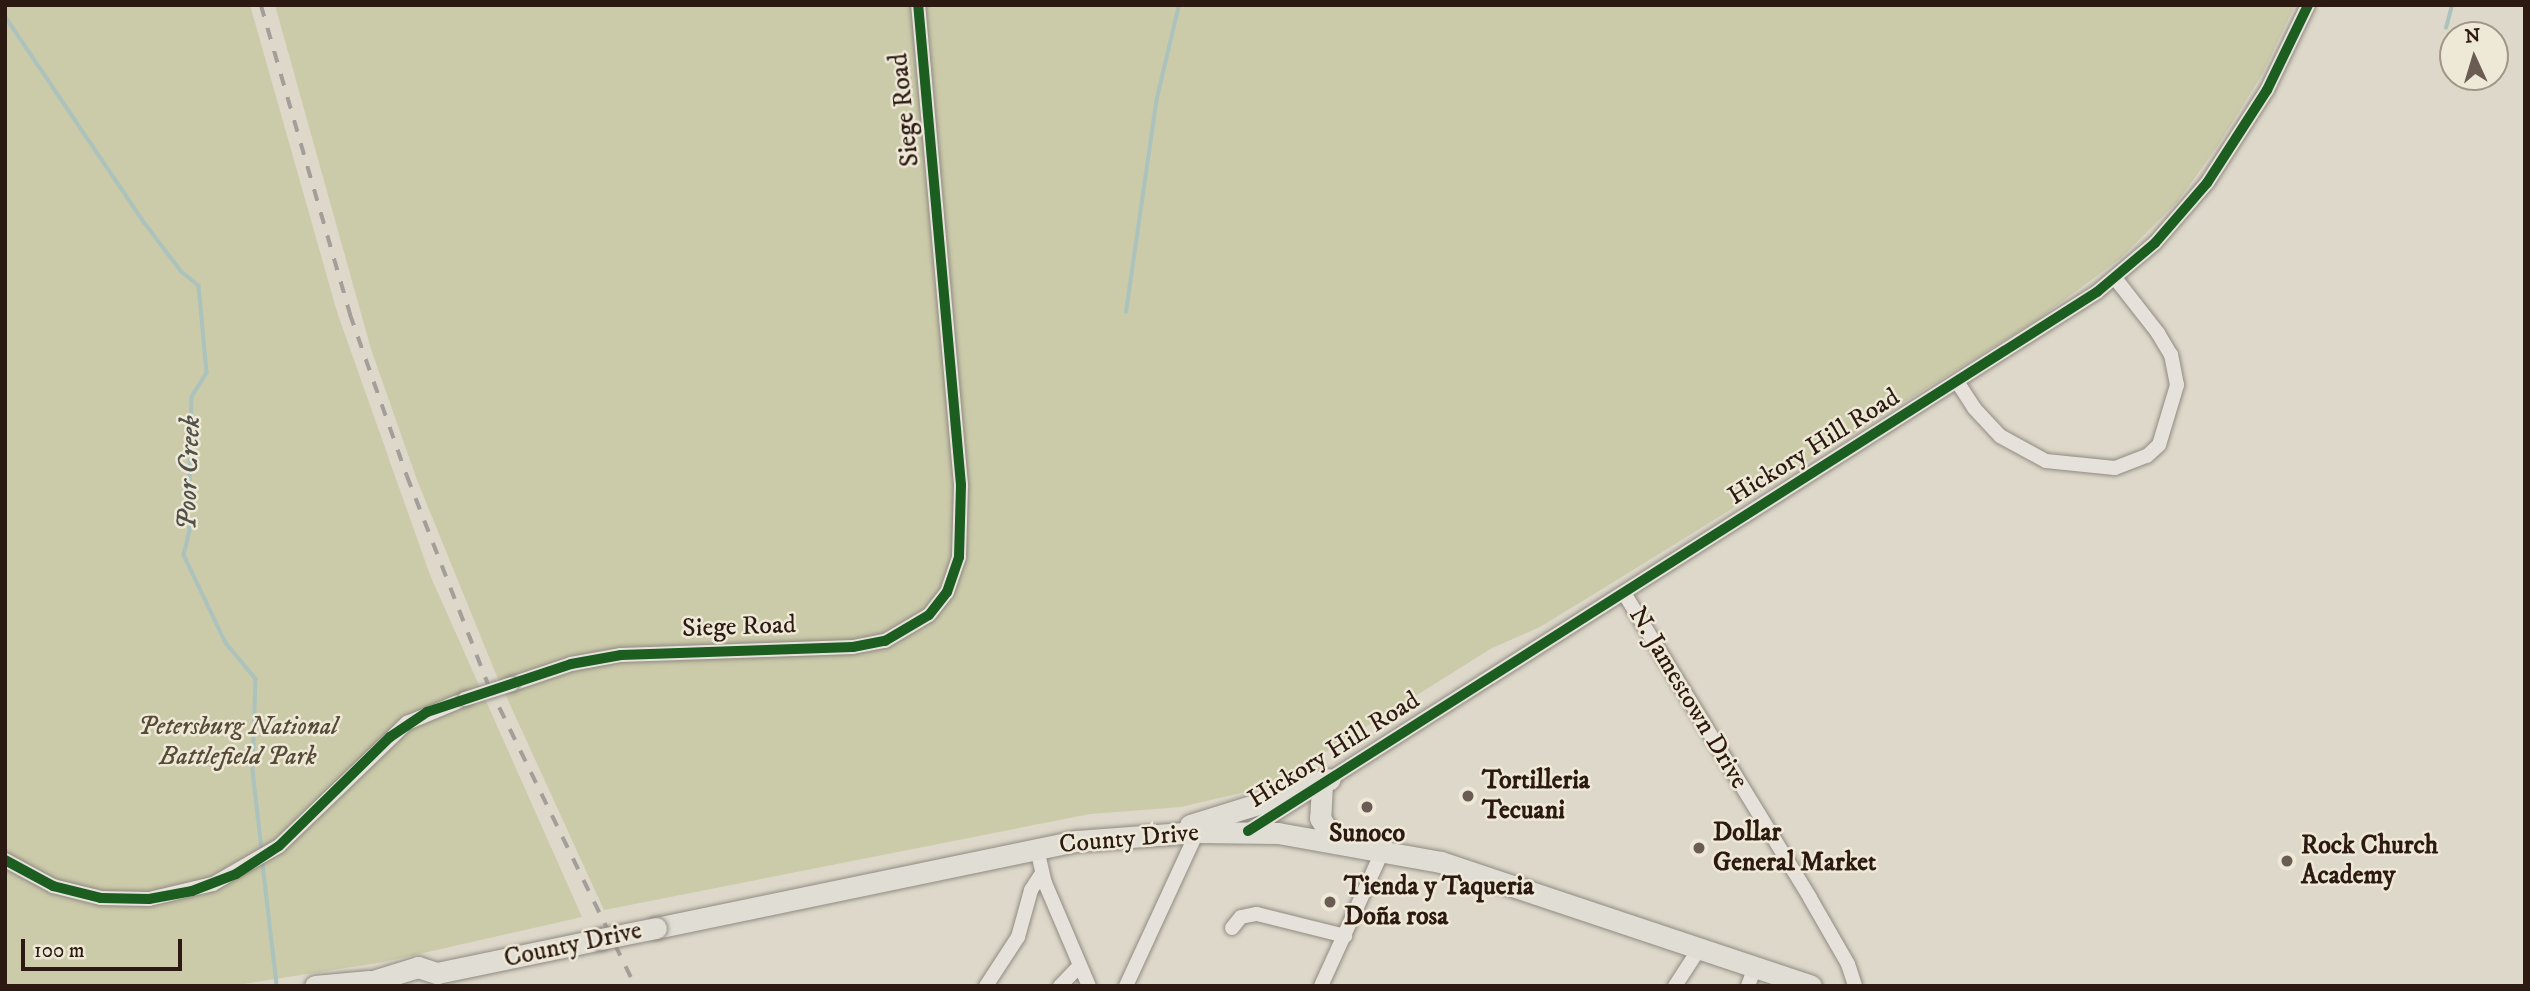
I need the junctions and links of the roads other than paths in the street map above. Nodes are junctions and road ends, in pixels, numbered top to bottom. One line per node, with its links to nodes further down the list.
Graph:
1 (918, 5): 13 (street, Siege Road, bridge)
2 (2308, 5): 3 (street, Hickory Hill Road)
3 (2116, 278): 4 (street, Hickory Hill Road); 4 (street)
4 (1958, 383): 5 (street, Hickory Hill Road)
5 (1624, 593): 6 (street, Hickory Hill Road); 30 (street, N. Jamestown Drive)
6 (1326, 782): 7 (street, Hickory Hill Road); 9 (highway); 10 (highway)
7 (1248, 831): 8 (highway, County Drive); 10 (highway, County Drive)
8 (1197, 832): 9 (highway, County Drive); 26 (street)
9 (1164, 833): 12 (highway, County Drive)
10 (1334, 840): 11 (highway, County Drive)
11 (1384, 848): 16 (street); 17 (highway, County Drive)
12 (1037, 849): 14 (street); 20 (highway, County Drive, bridge)
13 (5, 860)
14 (1042, 873): 18 (street); 23 (street)
15 (1232, 928): 16 (street)
16 (1345, 936): 27 (street)
17 (1699, 949): 19 (highway, County Drive); 28 (street)
18 (1079, 966): 24 (street); 25 (street)
19 (1752, 976): 29 (highway, County Drive)
20 (429, 979): 21 (highway, County Drive)
21 (363, 984): 22 (highway, County Drive)
22 (315, 986)
23 (986, 986)
24 (1060, 986)
25 (1089, 986)
26 (1126, 986)
27 (1321, 986)
28 (1675, 986)
29 (1811, 986)
30 (1855, 986)

